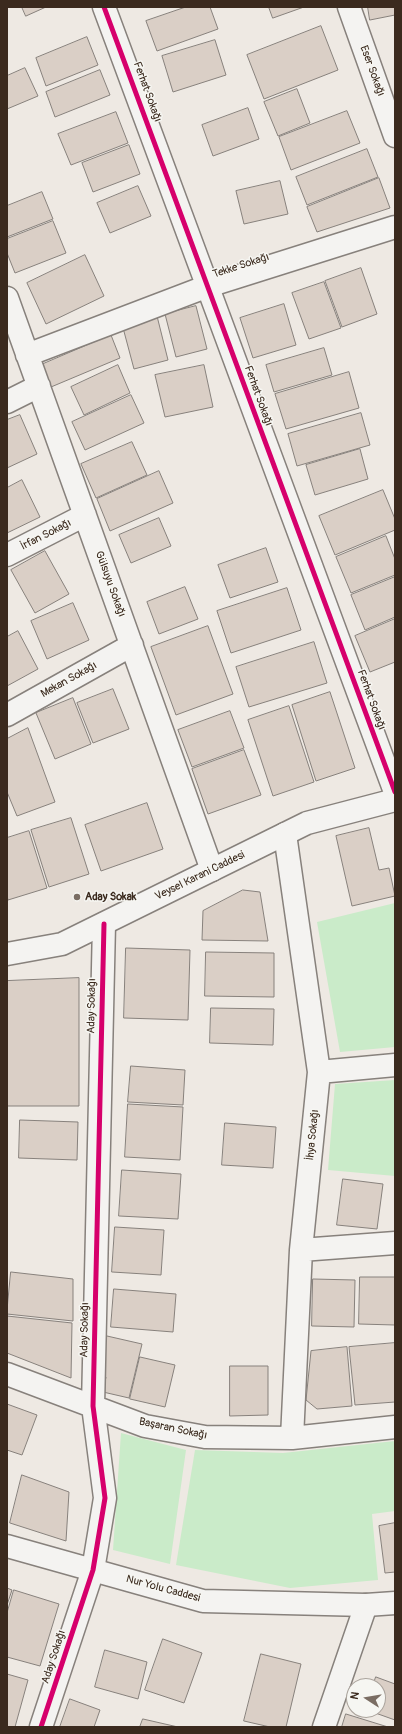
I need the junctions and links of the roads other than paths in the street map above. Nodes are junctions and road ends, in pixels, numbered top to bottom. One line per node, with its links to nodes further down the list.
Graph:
1 (104, 7): 5 (street, Ferhat Sokağı)
2 (349, 7): 3 (street, Eser Sokağı)
3 (395, 136)
4 (395, 227): 5 (street, Tekke Sokağı)
5 (208, 286): 7 (street, Tekke Sokağı); 14 (street, Ferhat Sokağı)
6 (7, 298): 7 (street, Gülsuyu Sokağı)
7 (28, 355): 8 (street, Gülsuyu Sokağı)
8 (39, 386): 9 (street); 10 (street, Gülsuyu Sokağı)
9 (7, 402)
10 (85, 515): 11 (street, İrfan Sokağı); 12 (street, Gülsuyu Sokağı)
11 (7, 555)
12 (132, 645): 13 (street, Mekan Sokağı); 17 (street, Gülsuyu Sokağı)
13 (7, 715)
14 (395, 792)
15 (395, 800): 16 (street, Veysel Karani Caddesi)
16 (285, 834): 17 (street, Veysel Karani Caddesi); 21 (street, İhya Sokağı)
17 (212, 870): 18 (street, Veysel Karani Caddesi)
18 (104, 924): 19 (street, Veysel Karani Caddesi); 25 (street, Aday Sokağı)
19 (7, 954)
20 (395, 1065): 21 (street)
21 (319, 1072): 23 (street, İhya Sokağı)
22 (395, 1243): 23 (street)
23 (301, 1250): 27 (street, İhya Sokağı)
24 (7, 1374): 25 (street, Başaran Sokağı)
25 (93, 1406): 27 (street, Başaran Sokağı); 29 (street, Aday Sokağı)
26 (395, 1427): 27 (street, Başaran Sokağı)
27 (292, 1438)
28 (7, 1546): 29 (street, Nur Yolu Caddesi)
29 (93, 1570): 31 (street, Nur Yolu Caddesi); 32 (street, Aday Sokağı)
30 (395, 1603): 31 (street, Nur Yolu Caddesi)
31 (366, 1605): 33 (street)
32 (41, 1727)
33 (324, 1727)

